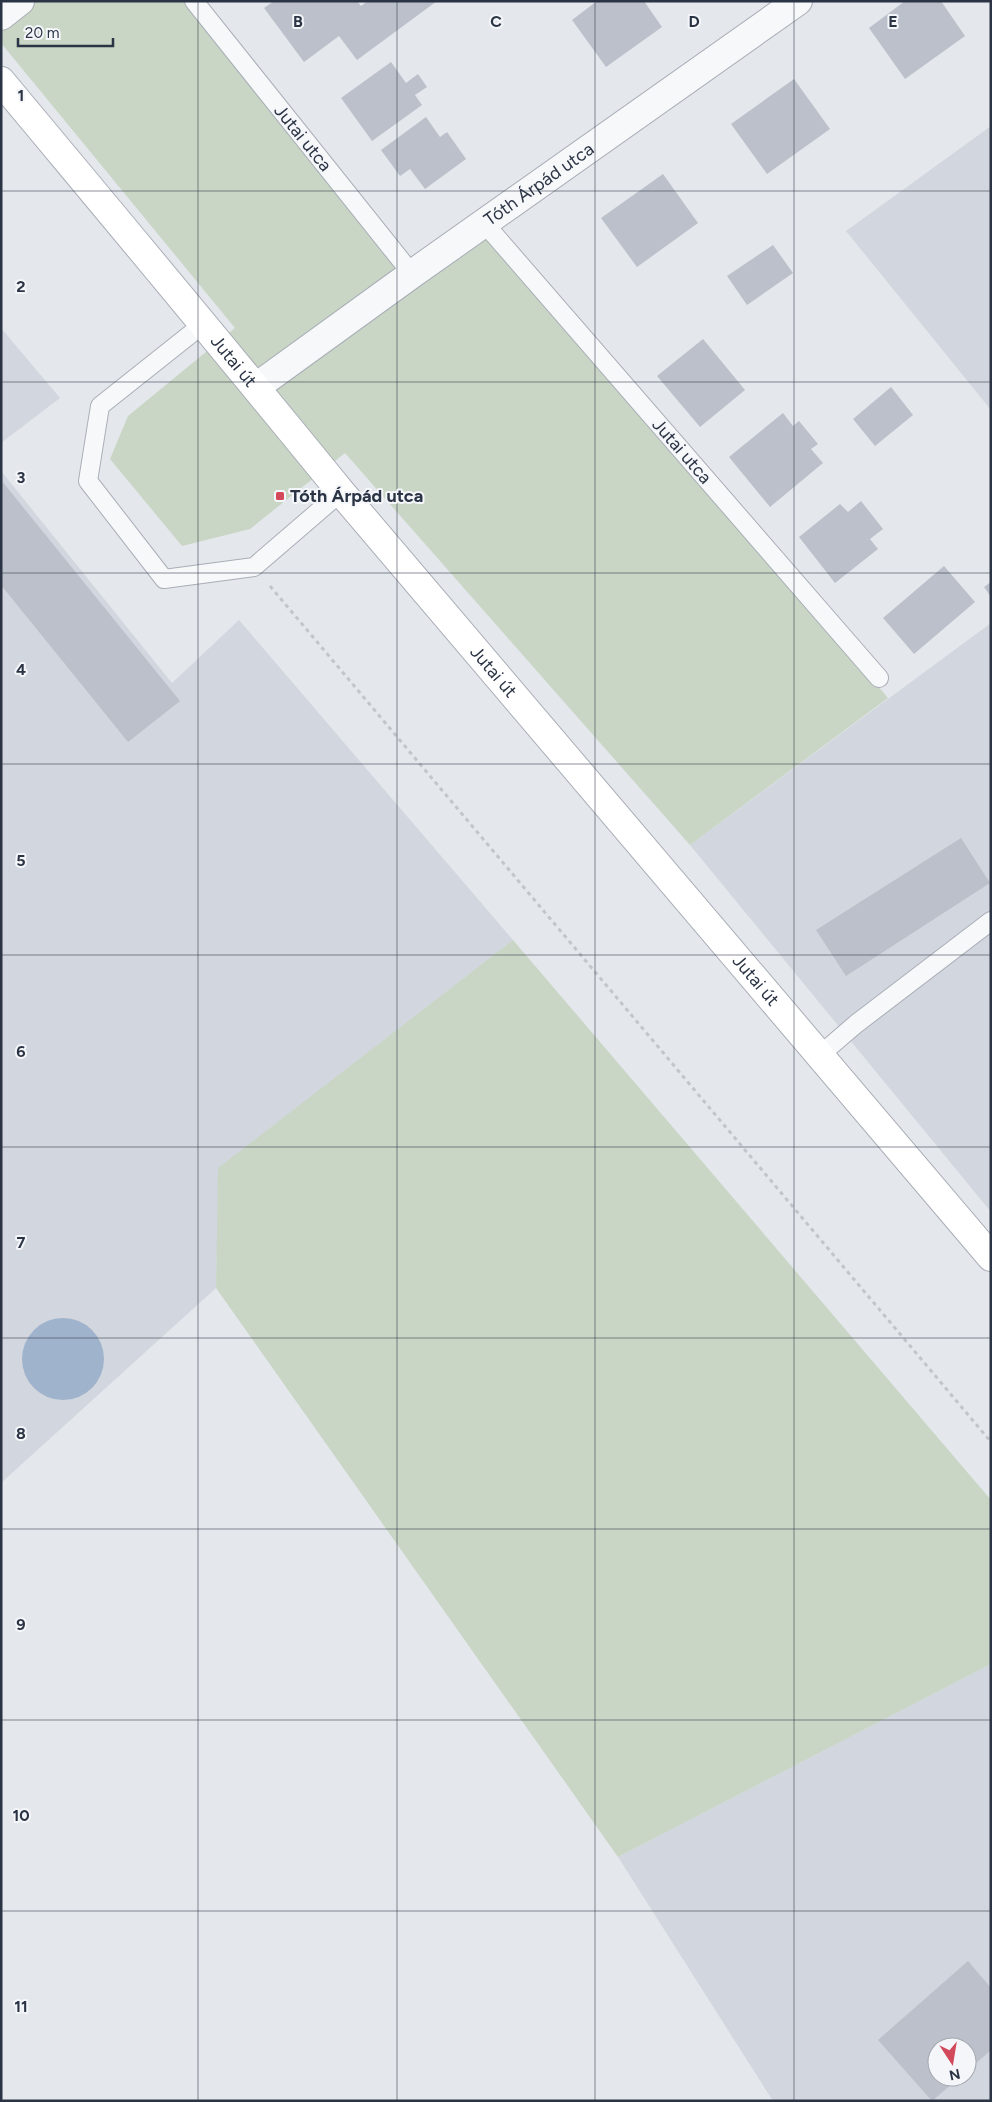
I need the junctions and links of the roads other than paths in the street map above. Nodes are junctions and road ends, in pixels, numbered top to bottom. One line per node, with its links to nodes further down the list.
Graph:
1 (20, 1): 4 (street)
2 (194, 1): 7 (lane, Jutai utca)
3 (798, 1): 6 (street, Tóth Árpád utca)
4 (1, 16)
5 (1, 82): 8 (main road, Jutai út)
6 (485, 224): 7 (street, Tóth Árpád utca); 11 (lane, Jutai utca)
7 (412, 274): 9 (street, Tóth Árpád utca)
8 (202, 325): 9 (main road, Jutai út); 10 (lane)
9 (256, 387): 10 (main road, Jutai út)
10 (340, 492): 13 (main road, Jutai út)
11 (880, 678)
12 (991, 921): 13 (lane)
13 (820, 1055): 14 (main road, Jutai út)
14 (991, 1257)

